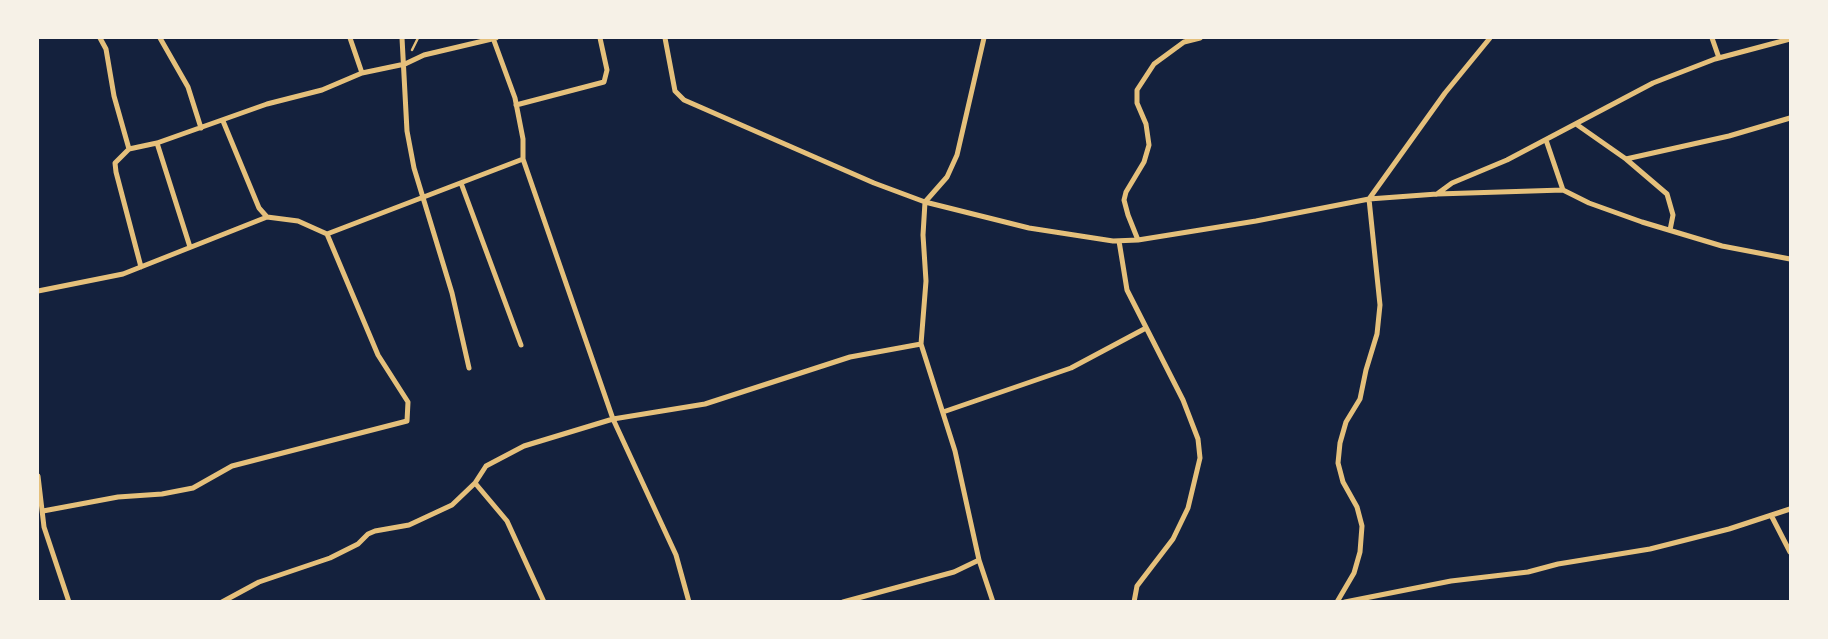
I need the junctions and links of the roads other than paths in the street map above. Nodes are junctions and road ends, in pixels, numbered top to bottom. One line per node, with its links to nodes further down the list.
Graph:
1 (100, 38): 23 (street)
2 (160, 38): 20 (street)
3 (350, 38): 15 (street)
4 (402, 38): 14 (street)
5 (494, 38): 14 (street); 16 (street)
6 (600, 38): 16 (street)
7 (665, 38): 31 (street)
8 (984, 38): 31 (street)
9 (1200, 38): 35 (street)
10 (1490, 38): 30 (street)
11 (1712, 38): 13 (street)
12 (1790, 39): 13 (street)
13 (1719, 58): 19 (street)
14 (405, 64): 15 (street); 29 (street)
15 (362, 73): 18 (street)
16 (516, 105): 24 (street)
17 (1790, 118): 25 (street)
18 (223, 121): 20 (street); 32 (street)
19 (1576, 124): 21 (street); 25 (street)
20 (201, 128): 22 (street)
21 (1546, 140): 27 (street); 28 (street)
22 (157, 144): 23 (street); 37 (street)
23 (129, 149): 39 (street)
24 (523, 159): 26 (street); 46 (street)
25 (1626, 159): 33 (street)
26 (461, 183): 29 (street); 43 (street)
27 (1563, 190): 28 (street); 33 (street)
28 (1437, 194): 30 (street)
29 (425, 196): 34 (street); 44 (street)
30 (1369, 199): 35 (street); 61 (street)
31 (926, 202): 36 (street); 42 (street)
32 (267, 217): 34 (street); 37 (street)
33 (1670, 230): 38 (street)
34 (327, 234): 50 (street)
35 (1138, 240): 36 (street)
36 (1119, 241): 41 (street)
37 (190, 247): 39 (street)
38 (1790, 259)
39 (141, 267): 40 (street)
40 (38, 291)
41 (1146, 328): 45 (street); 60 (street)
42 (921, 344): 45 (street); 46 (street)
43 (521, 345)
44 (469, 368)
45 (943, 412): 53 (street)
46 (613, 419): 48 (street); 57 (street)
47 (38, 476): 50 (street)
48 (475, 483): 55 (street); 56 (street)
49 (1790, 510): 51 (street)
50 (43, 511): 54 (street)
51 (1771, 515): 52 (street); 62 (street)
52 (1790, 552)
53 (979, 560): 58 (street); 59 (street)
54 (70, 602)
55 (222, 602)
56 (544, 602)
57 (689, 602)
58 (843, 602)
59 (993, 602)
60 (1134, 602)
61 (1337, 602)
62 (1345, 602)

